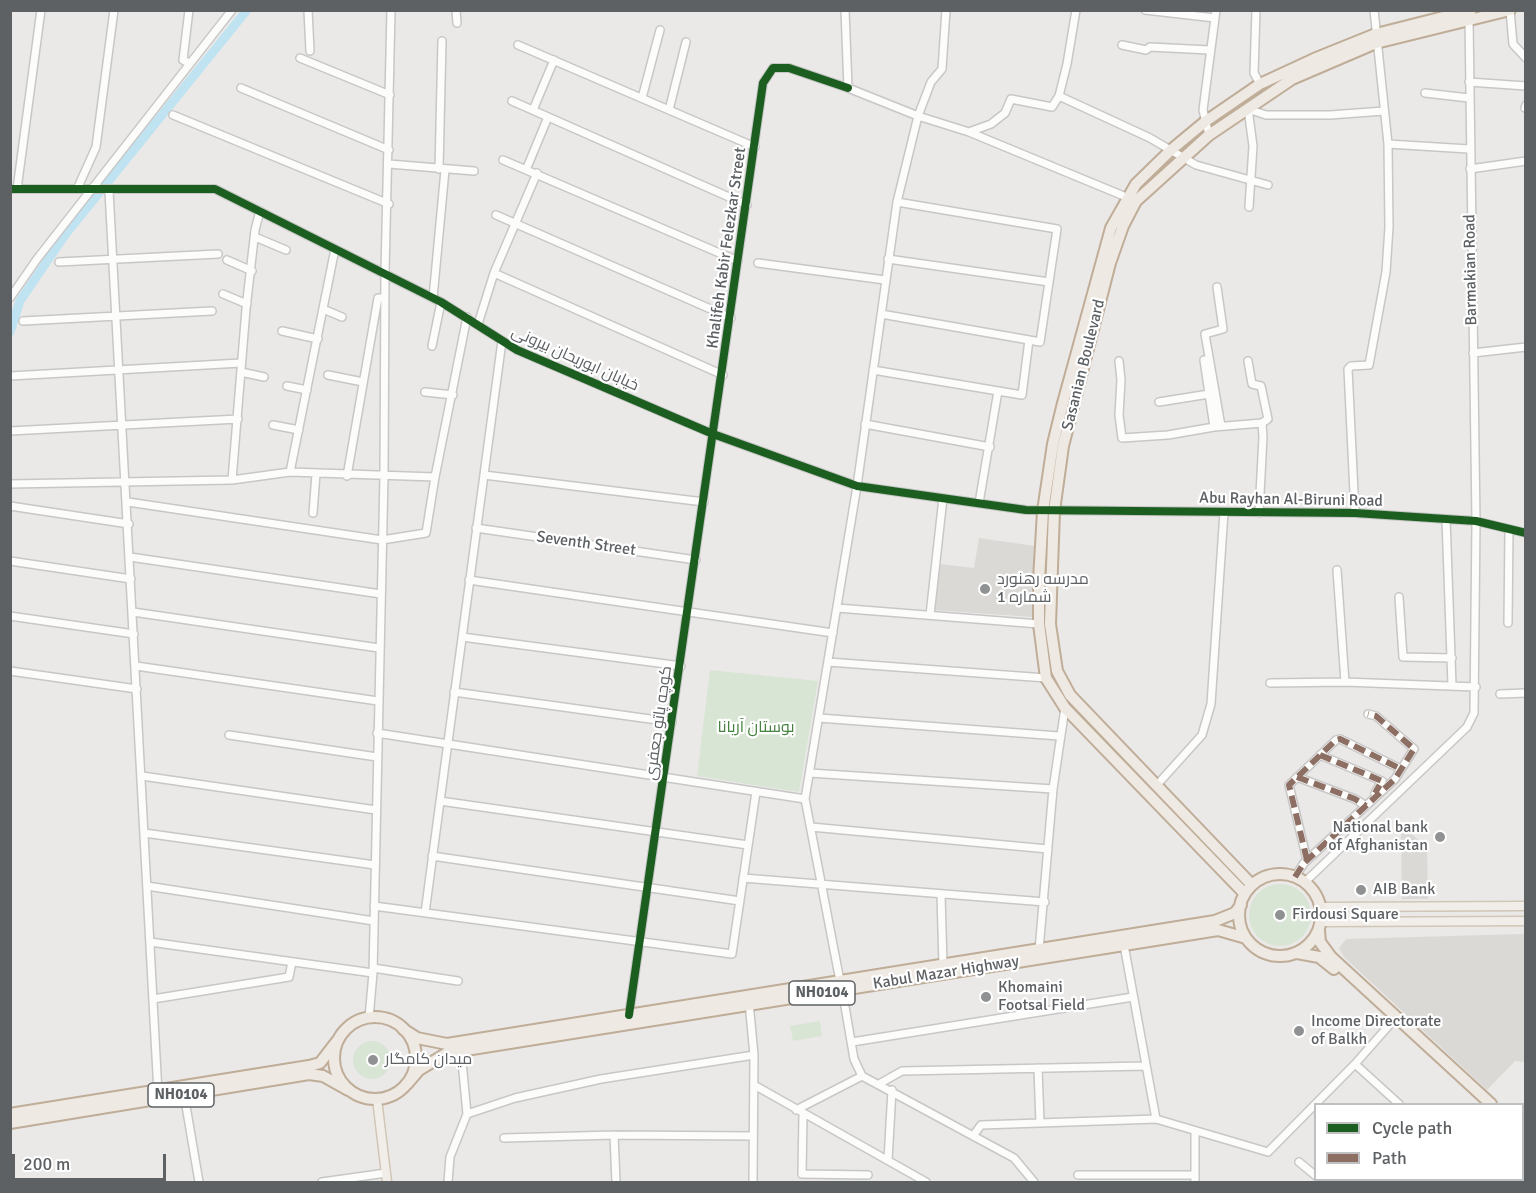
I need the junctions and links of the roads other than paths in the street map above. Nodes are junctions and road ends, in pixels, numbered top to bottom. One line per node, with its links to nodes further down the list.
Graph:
1 (41, 10): 68 (street)
2 (114, 10): 67 (street)
3 (189, 10): 29 (street)
4 (232, 10): 29 (street)
5 (308, 10): 25 (street)
6 (391, 10): 36 (street)
7 (456, 10): 17 (street)
8 (844, 10): 34 (street)
9 (946, 10): 46 (street)
10 (1076, 10): 37 (street)
11 (1145, 10): 16 (street)
12 (1256, 10): 31 (street)
13 (1374, 10): 19 (street)
14 (1510, 10): 15 (highway, Sasanian Boulevard); 27 (street)
15 (1469, 13): 19 (highway, Sasanian Boulevard); 30 (street, Barmakian Road)
16 (1216, 14): 24 (street)
17 (457, 23)
18 (660, 30): 38 (street)
19 (1376, 39): 31 (highway, Sasanian Boulevard); 41 (highway, Sasanian Boulevard); 44 (street)
20 (442, 41): 60 (street)
21 (686, 42): 43 (street)
22 (518, 45): 28 (street)
23 (1122, 45): 24 (street)
24 (1209, 50): 48 (street)
25 (310, 51)
26 (300, 58): 36 (street)
27 (1526, 58)
28 (554, 60): 38 (street); 42 (street)
29 (189, 63): 69 (street)
30 (1469, 82): 32 (street); 39 (street, Barmakian Road)
31 (1260, 84): 48 (highway, Sasanian Boulevard)
32 (1526, 86)
33 (241, 88): 54 (street)
34 (848, 88): 46 (street); 52 (street, Khalifeh Kabir Felezkar Street)
35 (1425, 93): 39 (street)
36 (390, 95): 54 (street)
37 (1059, 96): 49 (street); 55 (street)
38 (642, 98): 43 (street)
39 (1468, 98): 53 (street, Barmakian Road)
40 (512, 100): 42 (street)
41 (1248, 109): 44 (street); 50 (highway, Sasanian Boulevard); 65 (street)
42 (533, 110): 47 (street)
43 (669, 110): 52 (street)
44 (1384, 111): 51 (street)
45 (172, 116): 73 (street)
46 (918, 116): 49 (street); 72 (street)
47 (548, 117): 61 (street); 74 (street)
48 (1206, 121): 50 (street); 55 (highway, Sasanian Boulevard)
49 (969, 132): 71 (street)
50 (1209, 135): 56 (highway, Sasanian Boulevard)
51 (1388, 144): 53 (street); 165 (street)
52 (755, 147): 74 (street, Khalifeh Kabir Felezkar Street)
53 (1469, 149): 62 (street, Barmakian Road)
54 (389, 150): 59 (street)
55 (1171, 150): 56 (street); 71 (highway, Sasanian Boulevard)
56 (1182, 157): 65 (street); 71 (highway, Sasanian Boulevard)
57 (503, 159): 61 (street)
58 (1526, 161): 62 (street)
59 (389, 164): 60 (street); 73 (street)
60 (442, 170): 63 (street); 98 (street)
61 (526, 170): 64 (street)
62 (1470, 170): 116 (street, Barmakian Road)
63 (474, 171)
64 (537, 173): 78 (street); 86 (street)
65 (1250, 180): 66 (street); 75 (street)
66 (1268, 185)
67 (78, 188): 68 (street, خیابان ابوریحان بیرونی); 69 (street, خیابان ابوریحان بیرونی)
68 (14, 189)
69 (93, 190): 70 (street, خیابان ابوریحان بیرونی); 96 (street)
70 (107, 190): 76 (street, خیابان ابوریحان بیرونی); 83 (street)
71 (1131, 199): 161 (highway, Sasanian Boulevard)
72 (897, 202): 84 (street); 93 (street)
73 (388, 204): 90 (street)
74 (747, 205): 86 (street, Khalifeh Kabir Felezkar Street)
75 (1250, 207)
76 (260, 211): 79 (street); 80 (street, خیابان ابوریحان بیرونی)
77 (496, 215): 78 (street)
78 (515, 224): 91 (street); 107 (street)
79 (255, 237): 81 (street); 89 (street)
80 (335, 249): 90 (street, خیابان ابوریحان بیرونی); 101 (street)
81 (286, 250)
82 (218, 255): 83 (street)
83 (115, 259): 87 (street); 104 (street)
84 (888, 259): 92 (street); 93 (street)
85 (227, 260): 89 (street)
86 (738, 261): 107 (street, Khalifeh Kabir Felezkar Street)
87 (59, 262)
88 (758, 262): 92 (street)
89 (252, 271): 100 (street)
90 (385, 273): 97 (street); 98 (street, خیابان ابوریحان بیرونی)
91 (494, 273): 109 (street); 125 (street)
92 (885, 280): 103 (street)
93 (1049, 282): 112 (street)
94 (1217, 287): 141 (street)
95 (223, 294): 100 (street)
96 (10, 298)
97 (385, 298): 128 (street); 150 (street)
98 (434, 298): 99 (street, خیابان ابوریحان بیرونی)
99 (441, 302): 106 (street, خیابان ابوریحان بیرونی); 114 (street)
100 (247, 304): 120 (street)
101 (323, 309): 105 (street); 111 (street)
102 (212, 311): 104 (street)
103 (881, 314): 112 (street); 121 (street)
104 (118, 315): 108 (street); 122 (street)
105 (342, 317)
106 (467, 317): 109 (street, خیابان ابوریحان بیرونی); 134 (street)
107 (731, 318): 125 (street, Khalifeh Kabir Felezkar Street)
108 (22, 321)
109 (478, 324): 113 (street, خیابان ابوریحان بیرونی)
110 (282, 331): 111 (street)
111 (318, 339): 130 (street)
112 (1029, 340): 131 (street)
113 (502, 341): 144 (street, خیابان ابوریحان بیرونی); 148 (street)
114 (432, 346)
115 (1526, 347): 116 (street)
116 (1473, 353): 167 (street, Barmakian Road)
117 (1204, 360): 133 (street)
118 (1119, 361): 141 (street)
119 (1248, 361): 137 (street)
120 (241, 363): 122 (street); 123 (street)
121 (873, 370): 131 (street); 138 (street)
122 (119, 371): 126 (street); 139 (street)
123 (241, 372): 127 (street); 136 (street)
124 (328, 375): 128 (street)
125 (723, 375): 144 (street, Khalifeh Kabir Felezkar Street)
126 (10, 376)
127 (264, 377)
128 (363, 382): 149 (street)
129 (287, 386): 130 (street)
130 (307, 390): 143 (street)
131 (998, 391): 145 (street)
132 (425, 392): 134 (street)
133 (1209, 394): 135 (street); 141 (street)
134 (453, 395): 151 (street)
135 (1159, 402)
136 (238, 419): 139 (street); 152 (street)
137 (1262, 423): 141 (street); 164 (street)
138 (865, 424): 145 (street); 155 (street)
139 (124, 425): 142 (street); 153 (street)
140 (273, 425): 143 (street)
141 (1217, 426)
142 (10, 430)
143 (299, 430): 146 (street)
144 (713, 434): 155 (street, خیابان ابوریحان بیرونی); 158 (street, کوچه پاتو جعفری)
145 (990, 447): 159 (street)
146 (290, 472): 147 (street); 152 (street)
147 (316, 474): 149 (street); 163 (street)
148 (483, 475): 158 (street); 169 (street)
149 (347, 476): 150 (street)
150 (384, 476): 151 (street); 172 (street)
151 (435, 477): 172 (street)
152 (232, 480): 153 (street)
153 (127, 483): 154 (street); 157 (street)
154 (10, 484)
155 (857, 486): 156 (street, خیابان ابوریحان بیرونی); 181 (street)
156 (943, 498): 159 (street, خیابان ابوریحان بیرونی); 184 (street)
157 (128, 502): 168 (street); 172 (street)
158 (704, 502): 174 (street, کوچه پاتو جعفری)
159 (979, 503): 161 (street, خیابان ابوریحان بیرونی)
160 (10, 506): 168 (street)
161 (1048, 511): 162 (street, Abu Rayhan Al-Biruni Road); 187 (highway, Sasanian Boulevard); 222 (highway, Sasanian Boulevard)
162 (1224, 512): 164 (street, Abu Rayhan Al-Biruni Road); 222 (street)
163 (314, 513)
164 (1259, 513): 165 (street, Abu Rayhan Al-Biruni Road)
165 (1355, 513): 166 (street, Abu Rayhan Al-Biruni Road)
166 (1446, 519): 167 (street, Abu Rayhan Al-Biruni Road); 192 (street)
167 (1476, 521): 170 (street, Abu Rayhan Al-Biruni Road); 201 (street, Barmakian Road)
168 (129, 524): 173 (street)
169 (476, 528): 174 (street, Seventh Street); 178 (street)
170 (1509, 529): 171 (street, Abu Rayhan Al-Biruni Road); 186 (street)
171 (1526, 532)
172 (382, 540): 179 (street)
173 (130, 557): 177 (street); 179 (street)
174 (696, 560): 183 (street, کوچه پاتو جعفری)
175 (10, 561): 177 (street)
176 (1337, 570): 198 (street)
177 (131, 579): 182 (street)
178 (469, 580): 183 (street); 190 (street)
179 (381, 594): 191 (street)
180 (1398, 597): 192 (street)
181 (837, 608): 184 (street); 188 (street)
182 (133, 612): 189 (street); 191 (street)
183 (687, 614): 188 (street); 195 (street, کوچه پاتو جعفری)
184 (930, 615): 187 (street)
185 (10, 616): 189 (street)
186 (1508, 623)
187 (1039, 624): 197 (highway, Sasanian Boulevard)
188 (833, 633): 193 (street)
189 (134, 634): 194 (street)
190 (462, 637): 195 (street); 203 (street)
191 (379, 648): 206 (street)
192 (1452, 658): 200 (street)
193 (828, 662): 197 (street); 209 (street)
194 (136, 666): 202 (street); 206 (street)
195 (681, 666): 210 (street, کوچه پاتو جعفری)
196 (10, 670): 202 (street)
197 (1046, 678): 207 (highway, Sasanian Boulevard)
198 (1345, 682): 199 (street); 200 (street)
199 (1270, 683)
200 (1452, 685): 201 (street)
201 (1476, 687): 240 (street, Barmakian Road)
202 (137, 689): 219 (street)
203 (454, 692): 210 (street); 214 (street)
204 (1526, 693): 205 (street)
205 (1500, 694)
206 (378, 702): 211 (street)
207 (1065, 708): 213 (street); 245 (highway, Sasanian Boulevard)
208 (1368, 714): 217 (street)
209 (819, 718): 213 (street); 218 (street)
210 (672, 722): 221 (street, کوچه پاتو جعفری)
211 (377, 734): 214 (street); 216 (street)
212 (229, 735): 216 (street)
213 (1059, 736): 223 (street)
214 (447, 744): 221 (street); 227 (street)
215 (1320, 755): 217 (street); 220 (street); 226 (street)
216 (377, 757): 229 (street)
217 (1401, 769): 226 (street)
218 (810, 773): 223 (street); 225 (street)
219 (141, 777): 229 (street); 231 (street)
220 (1297, 777): 228 (street); 236 (street)
221 (664, 778): 224 (street); 232 (street, کوچه پاتو جعفری)
222 (1156, 786): 245 (highway, Sasanian Boulevard)
223 (1053, 789): 234 (street)
224 (756, 792): 225 (street); 233 (street)
225 (806, 799): 230 (street)
226 (1374, 799): 228 (street)
227 (440, 801): 232 (street); 235 (street)
228 (1366, 806): 236 (street)
229 (376, 810): 237 (street)
230 (811, 827): 234 (street); 242 (street)
231 (144, 832): 237 (street); 241 (street)
232 (656, 833): 233 (street); 243 (street, کوچه پاتو جعفری)
233 (748, 845): 239 (street)
234 (1048, 849): 247 (street)
235 (432, 856): 243 (street); 251 (street)
236 (1307, 860): 238 (street)
237 (375, 866): 248 (street)
238 (1295, 877): 240 (highway, NH0104); 245 (highway, NH0104)
239 (743, 878): 242 (street); 246 (street)
240 (1305, 882): 250 (highway)
241 (147, 886): 252 (street); 256 (street)
242 (823, 886): 244 (street); 265 (street)
243 (648, 888): 246 (street); 257 (street, کوچه پاتو جعفری)
244 (941, 895): 247 (street); 262 (street)
245 (1246, 895): 255 (highway); 259 (highway, Kabul Mazar Highway / NH0104)
246 (740, 901): 257 (street)
247 (1045, 902): 259 (street)
248 (374, 906): 251 (street); 252 (street)
249 (1526, 906): 250 (main road)
250 (1321, 907): 254 (highway, NH0104)
251 (425, 913): 257 (street)
252 (374, 921): 263 (street)
253 (1526, 921): 254 (main road)
254 (1320, 927): 260 (highway); 266 (highway, NH0104)
255 (1246, 938): 258 (highway, Kabul Mazar Highway / NH0104); 260 (highway, NH0104)
256 (150, 942): 261 (street); 268 (street)
257 (640, 942): 270 (street, کوچه پاتو جعفری)
258 (1124, 945): 265 (highway, Kabul Mazar Highway / NH0104); 267 (street)
259 (1039, 950): 262 (highway, Kabul Mazar Highway / NH0104)
260 (1297, 953): 266 (highway, NH0104)
261 (292, 962): 263 (street); 268 (street)
262 (943, 965): 265 (highway, Kabul Mazar Highway / NH0104)
263 (373, 971): 264 (street); 271 (street)
264 (458, 981)
265 (841, 985): 269 (highway, Kabul Mazar Highway / NH0104); 275 (street)
266 (1358, 987): 272 (highway, NH0104); 293 (highway, NH0104)
267 (1133, 997): 275 (street); 279 (street)
268 (153, 999): 287 (street)
269 (749, 1000): 270 (highway, Kabul Mazar Highway / NH0104); 276 (highway, Kabul Mazar Highway / NH0104); 277 (street)
270 (629, 1016): 273 (highway, Kabul Mazar Highway / NH0104)
271 (369, 1018): 273 (highway, NH0104); 274 (highway, NH0104)
272 (1392, 1022): 278 (street); 292 (highway, NH0104)
273 (403, 1029): 282 (highway)
274 (338, 1041): 285 (highway); 287 (highway, NH0104)
275 (852, 1042): 281 (street)
276 (461, 1051): 282 (highway, Kabul Mazar Highway / NH0104); 297 (street)
277 (754, 1055): 284 (street); 297 (street)
278 (1355, 1064): 290 (street); 291 (street)
279 (1146, 1066): 280 (street); 298 (street)
280 (1038, 1068): 283 (street); 300 (street)
281 (862, 1076): 283 (street); 295 (street)
282 (407, 1084): 289 (highway, NH0104)
283 (879, 1084): 286 (street)
284 (754, 1086): 295 (street); 303 (street)
285 (348, 1090): 288 (highway, NH0104); 289 (highway, NH0104)
286 (892, 1090): 304 (street); 306 (street)
287 (159, 1094): 288 (highway, NH0104); 296 (highway, NH0104); 299 (highway, NH0104)
288 (184, 1094): 313 (street)
289 (377, 1099): 311 (main road)
290 (1319, 1103)
291 (1398, 1103)
292 (1481, 1103)
293 (1490, 1103)
294 (1314, 1108): 301 (street)
295 (800, 1112): 306 (street); 309 (street)
296 (10, 1114)
297 (467, 1114): 315 (street)
298 (1156, 1119): 300 (street); 301 (street)
299 (10, 1123)
300 (1040, 1123): 304 (street)
301 (1195, 1131): 312 (street)
302 (614, 1135): 303 (street); 305 (street); 316 (street)
303 (753, 1136): 317 (street)
304 (973, 1136): 319 (street)
305 (504, 1138)
306 (888, 1160): 318 (street)
307 (1299, 1162): 308 (street)
308 (1314, 1174)
309 (868, 1175)
310 (1078, 1175): 312 (street)
311 (386, 1178): 314 (street)
312 (1195, 1179)
313 (199, 1182)
314 (322, 1182)
315 (448, 1182)
316 (616, 1182)
317 (753, 1182)
318 (926, 1182)
319 (1034, 1182)

